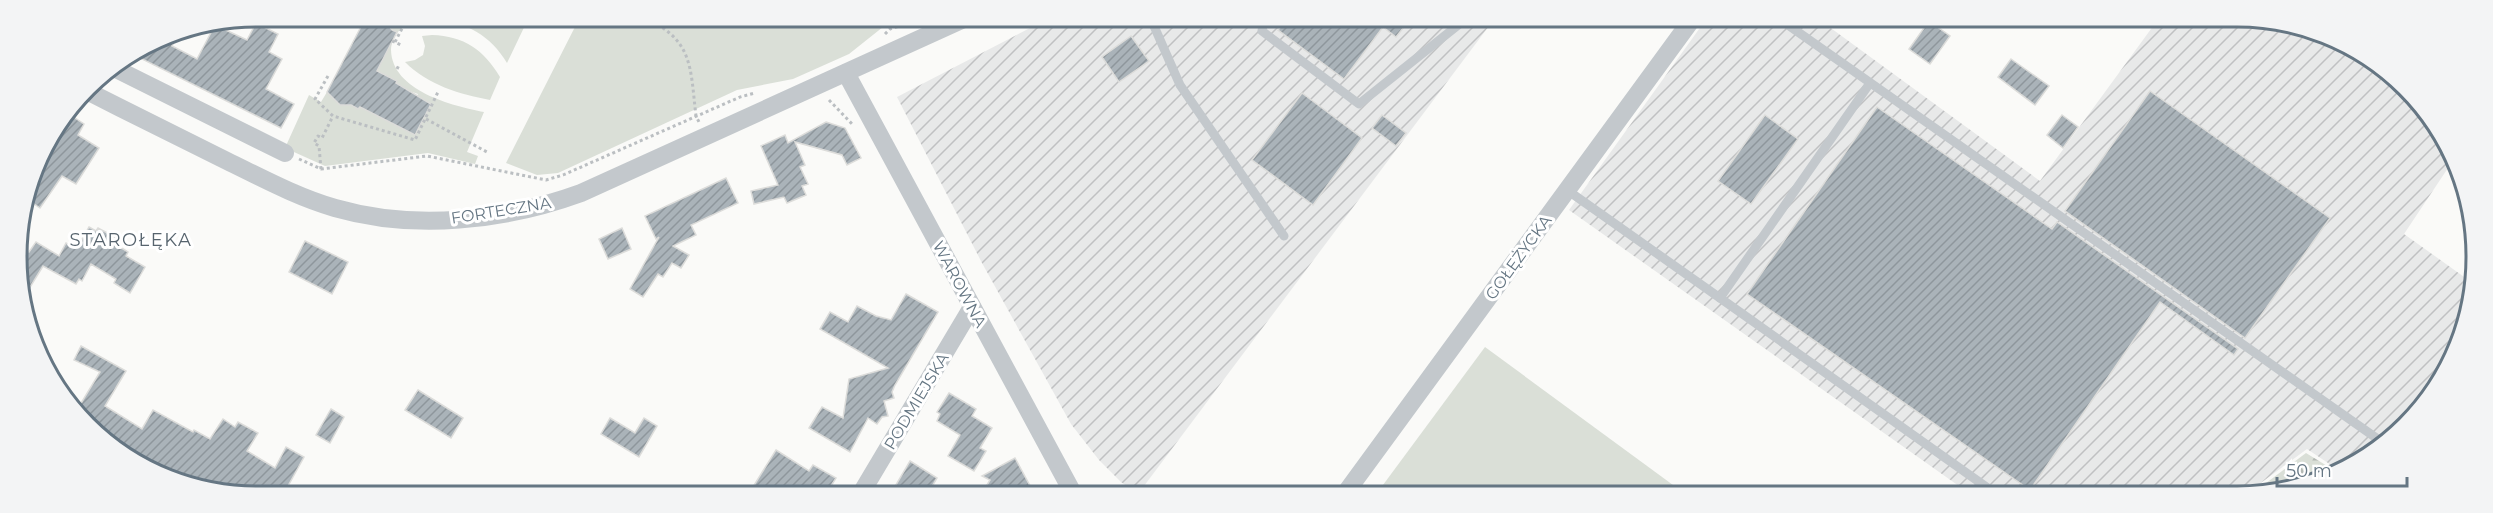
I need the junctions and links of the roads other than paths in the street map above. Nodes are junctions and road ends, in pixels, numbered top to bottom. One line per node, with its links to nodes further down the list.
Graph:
1 (946, 27): 8 (street, FORTECZNA)
2 (1154, 27): 13 (lane)
3 (1263, 27): 4 (lane)
4 (1456, 27)
5 (1686, 27): 12 (street, GOŁĘŻYCKA)
6 (1791, 27): 9 (lane)
7 (121, 71): 11 (street)
8 (846, 73): 10 (street, FORTECZNA); 15 (street, WAROWNA)
9 (1870, 83): 14 (lane); 16 (lane)
10 (94, 94)
11 (285, 153)
12 (1568, 190): 14 (lane); 19 (street, GOŁĘŻYCKA)
13 (1284, 236)
14 (1720, 298): 20 (lane)
15 (972, 307): 17 (street, PODMIEJSKA); 18 (street, WAROWNA)
16 (2377, 438)
17 (865, 486)
18 (1069, 486)
19 (1351, 486)
20 (1985, 486)

